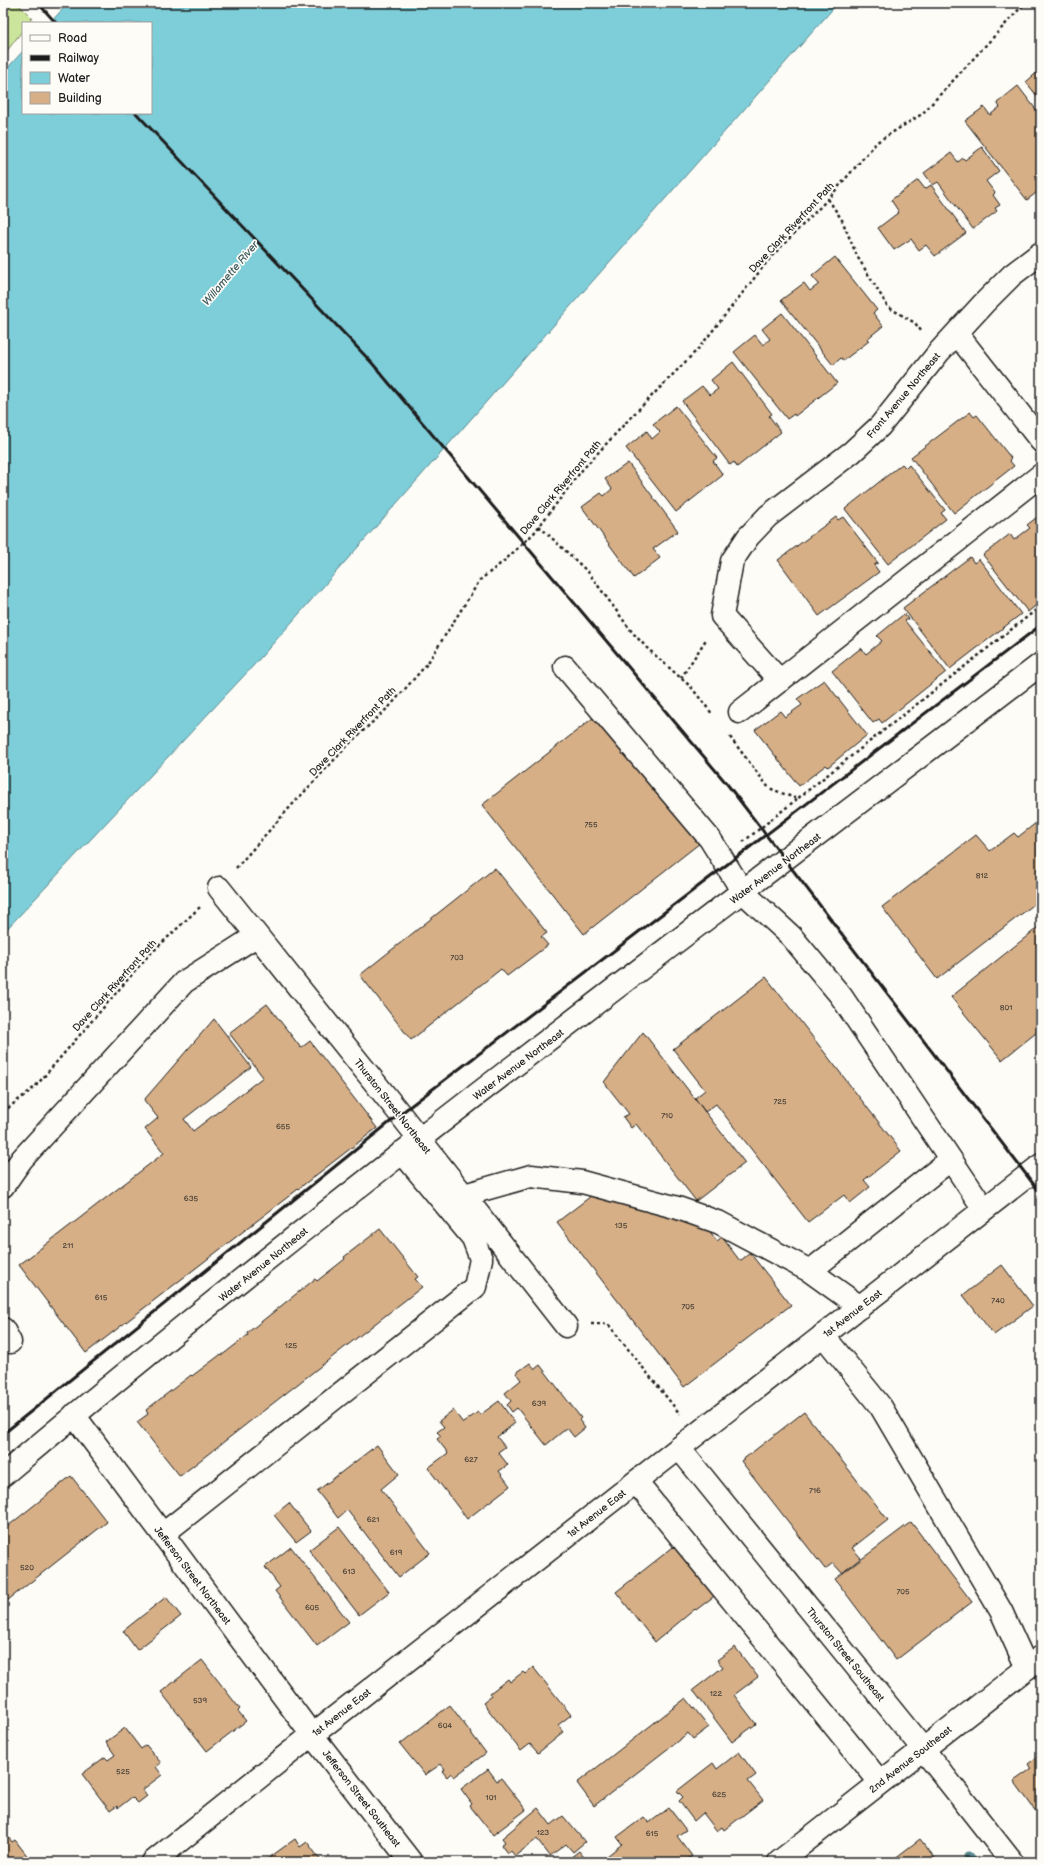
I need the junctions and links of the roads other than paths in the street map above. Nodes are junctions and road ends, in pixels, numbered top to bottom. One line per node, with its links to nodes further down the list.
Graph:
1 (1041, 253): 2 (street, Front Avenue Northeast)
2 (957, 334): 3 (street); 7 (street, Front Avenue Northeast)
3 (1041, 441)
4 (1041, 475): 7 (street)
5 (1041, 664): 10 (street, Water Avenue Northeast)
6 (565, 668): 10 (street)
7 (780, 681): 8 (street)
8 (740, 712)
9 (219, 888): 11 (street, Thurston Street Northeast)
10 (743, 892): 12 (street, Water Avenue Northeast); 14 (street)
11 (256, 936): 12 (street, Thurston Street Northeast); 16 (street)
12 (419, 1139): 13 (street, Water Avenue Northeast); 17 (street, Thurston Street Northeast)
13 (402, 1152): 23 (street, Water Avenue Northeast); 27 (street)
14 (950, 1160): 18 (street); 19 (street)
15 (1041, 1165): 18 (street, 1st Avenue East)
16 (3, 1186)
17 (464, 1195): 19 (street); 21 (street, Thurston Street Northeast)
18 (984, 1209): 20 (street, 1st Avenue East)
19 (810, 1271): 20 (street)
20 (860, 1307): 22 (street, 1st Avenue East)
21 (566, 1326)
22 (824, 1335): 24 (street, 1st Avenue East); 28 (street)
23 (74, 1415): 25 (street, Water Avenue Northeast); 27 (street, Jefferson Street Northeast)
24 (679, 1448): 26 (street, 1st Avenue East); 30 (street, Thurston Street Southeast)
25 (3, 1475)
26 (636, 1482): 29 (street, 1st Avenue East); 31 (street)
27 (163, 1534): 29 (street, Jefferson Street Northeast)
28 (1034, 1662): 30 (street, 2nd Avenue Southeast)
29 (312, 1735): 32 (street, 1st Avenue East); 33 (street, Jefferson Street Southeast)
30 (923, 1749): 31 (street, 2nd Avenue Southeast); 35 (street, Thurston Street Southeast)
31 (880, 1782): 34 (street, 2nd Avenue Southeast)
32 (153, 1862)
33 (411, 1862)
34 (779, 1862)
35 (1012, 1862)

